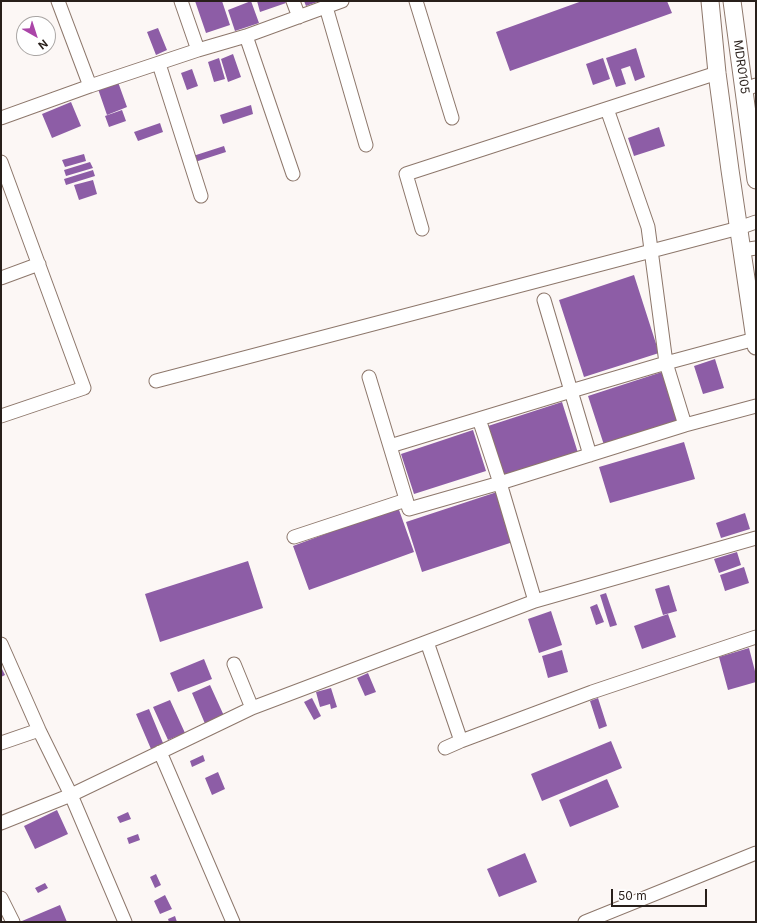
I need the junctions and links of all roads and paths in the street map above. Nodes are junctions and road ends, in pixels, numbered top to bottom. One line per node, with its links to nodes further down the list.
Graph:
1 (58, 1): 14 (street)
2 (181, 1): 11 (street)
3 (293, 1): 9 (street)
4 (342, 1): 8 (street)
5 (416, 1): 18 (street)
6 (710, 1): 13 (main road, MDR0105)
7 (732, 1): 15 (main road, MDR0105)
8 (326, 7): 9 (street); 19 (street)
9 (299, 17): 10 (street)
10 (246, 36): 11 (street); 21 (street)
11 (198, 50): 12 (street)
12 (159, 64): 14 (street); 23 (street)
13 (717, 73): 16 (street); 25 (main road, MDR0105)
14 (90, 86): 17 (street)
15 (750, 88): 22 (main road, MDR0105)
16 (607, 109): 26 (street); 28 (street)
17 (1, 118)
18 (452, 118)
19 (366, 145)
20 (1, 162): 29 (street)
21 (293, 174)
22 (756, 180)
23 (201, 196)
24 (756, 222): 25 (street)
25 (739, 228): 27 (main road, MDR0105); 28 (street)
26 (422, 229)
27 (749, 249): 32 (main road, MDR0105)
28 (651, 250): 33 (street); 35 (street)
29 (39, 264): 30 (street); 38 (street)
30 (1, 278)
31 (544, 300): 36 (street)
32 (756, 343): 33 (street)
33 (666, 363): 36 (street); 40 (street)
34 (369, 377): 41 (street)
35 (156, 381)
36 (571, 391): 39 (street); 42 (street)
37 (756, 406): 40 (street)
38 (1, 416)
39 (479, 419): 41 (street); 43 (street)
40 (685, 425): 42 (street)
41 (390, 446): 44 (street)
42 (590, 455): 43 (street)
43 (500, 483): 44 (street); 47 (street)
44 (406, 500): 45 (street)
45 (294, 536)
46 (756, 538): 47 (street)
47 (535, 601): 49 (street)
48 (756, 637): 54 (street)
49 (427, 642): 52 (street); 54 (street)
50 (1, 644): 53 (street)
51 (234, 664): 52 (street)
52 (252, 708): 57 (street)
53 (39, 730): 55 (street); 58 (street)
54 (461, 741): 56 (street)
55 (1, 743)
56 (445, 748)
57 (160, 752): 58 (street); 64 (street)
58 (71, 795): 59 (street); 63 (street)
59 (1, 823)
60 (756, 853): 65 (street)
61 (1, 898): 62 (street)
62 (13, 922)
63 (125, 922)
64 (233, 922)
65 (585, 922)

